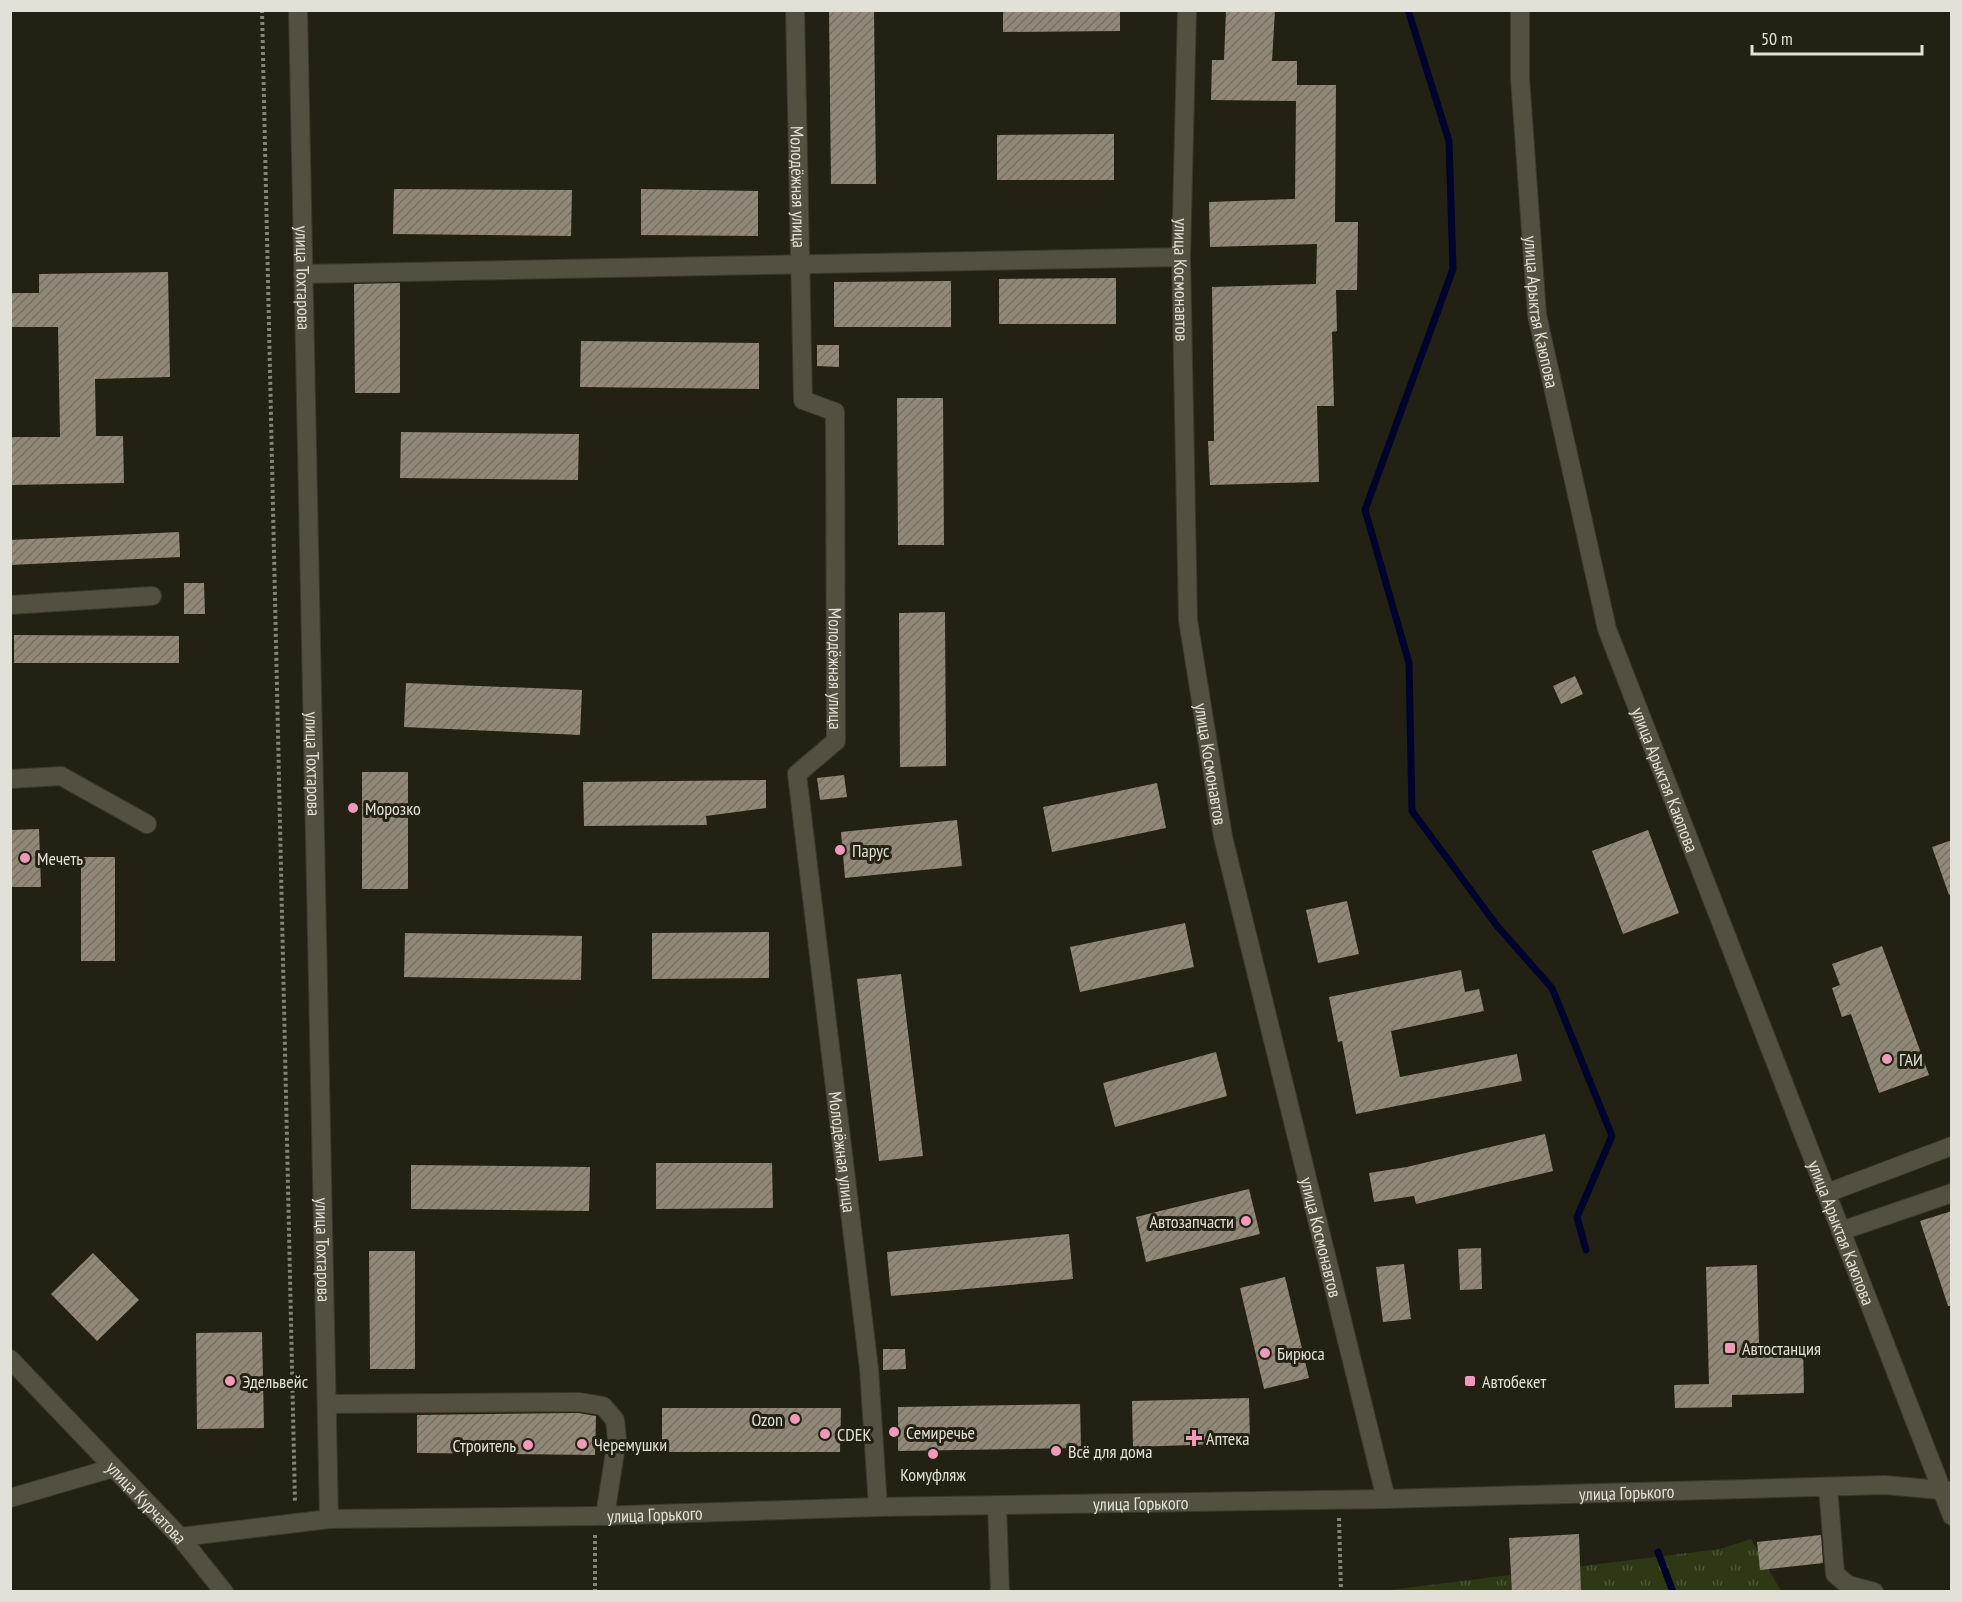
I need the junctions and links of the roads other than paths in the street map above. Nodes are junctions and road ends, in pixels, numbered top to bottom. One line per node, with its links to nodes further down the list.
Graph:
1 (298, 10): 7 (street, улица Тохтарова)
2 (795, 10): 6 (street, Молодёжная улица)
3 (1187, 10): 5 (street, улица Космонавтов)
4 (1520, 10): 14 (street, улица Арыктая Каюпова)
5 (1181, 257): 6 (street); 22 (street, улица Космонавтов)
6 (800, 264): 7 (street); 24 (street, Молодёжная улица)
7 (303, 274): 17 (street, улица Тохтарова)
8 (152, 596): 9 (street)
9 (10, 604)
10 (10, 779): 11 (street)
11 (147, 824)
12 (1952, 1146): 14 (street)
13 (1952, 1193): 15 (street)
14 (1827, 1194): 15 (street, улица Арыктая Каюпова)
15 (1841, 1231): 20 (street, улица Арыктая Каюпова)
16 (10, 1359): 18 (street, улица Курчатова)
17 (327, 1404): 25 (street); 27 (street, улица Тохтарова)
18 (113, 1468): 21 (street); 28 (street, улица Курчатова)
19 (1828, 1487): 20 (street, улица Горького); 22 (street, улица Горького); 31 (street)
20 (1946, 1490): 26 (street, улица Арыктая Каюпова)
21 (10, 1498)
22 (1386, 1499): 23 (street, улица Горького)
23 (997, 1505): 24 (street, улица Горького); 30 (street)
24 (878, 1507): 25 (street, улица Горького)
25 (600, 1516): 27 (street, улица Горького)
26 (1952, 1516)
27 (330, 1519): 28 (street, улица Курчатова)
28 (180, 1537): 29 (street)
29 (224, 1592)
30 (1000, 1592)
31 (1874, 1592)

